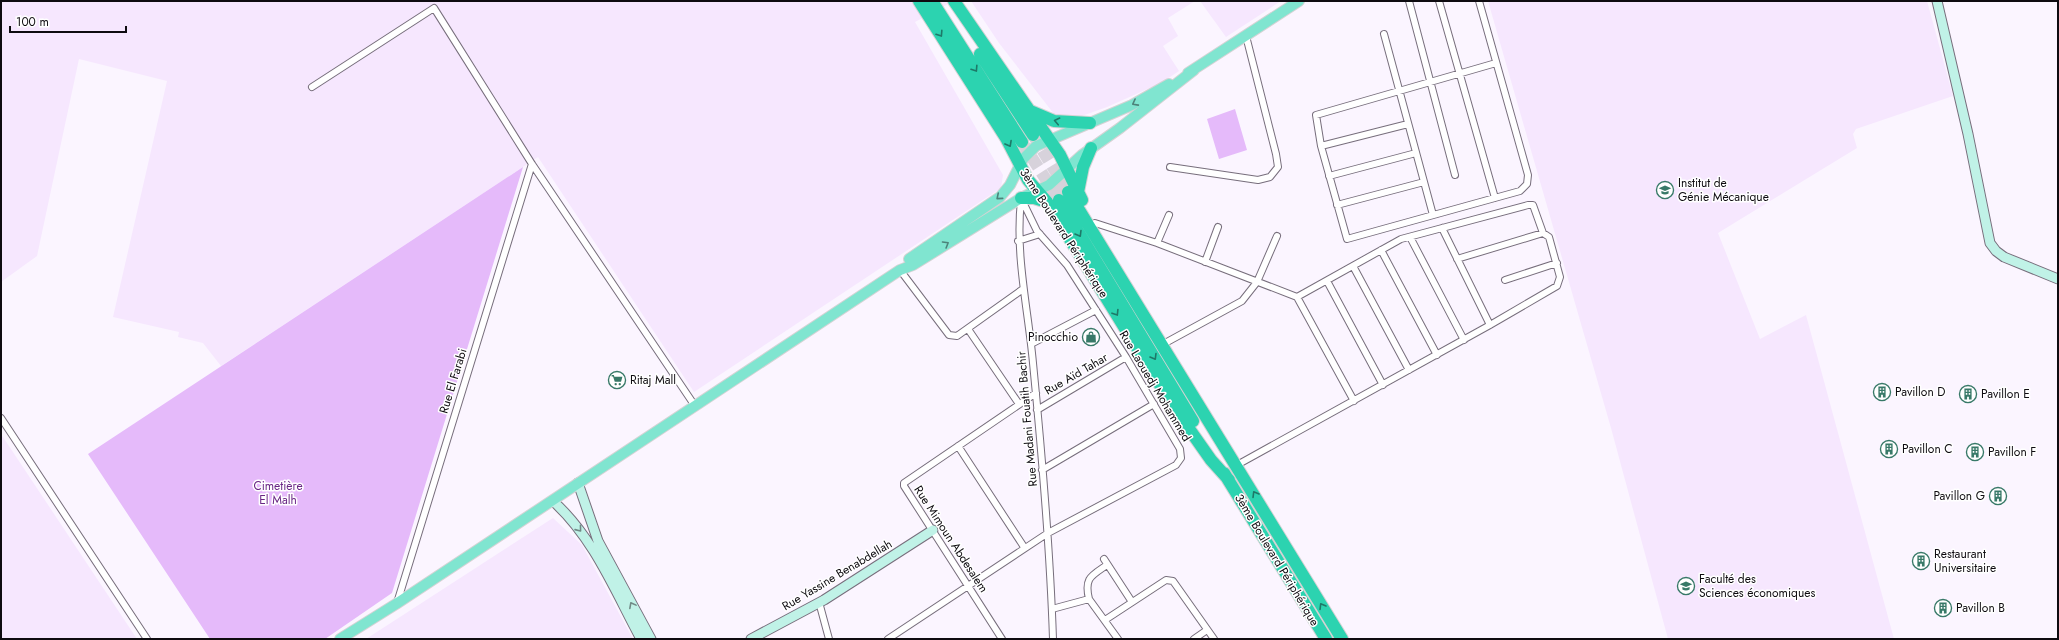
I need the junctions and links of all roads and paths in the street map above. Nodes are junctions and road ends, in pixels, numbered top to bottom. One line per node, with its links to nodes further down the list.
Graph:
1 (919, 1): 28 (highway, 3ème Boulevard Périphérique, one-way to 28)
2 (932, 1): 23 (highway, one-way to 23)
3 (945, 1): 21 (highway)
4 (954, 1): 18 (highway)
5 (1299, 1): 11 (main road)
6 (1409, 1): 15 (street)
7 (1439, 1): 14 (street)
8 (1479, 1): 12 (street)
9 (1936, 1): 57 (street)
10 (1384, 34): 17 (street)
11 (1246, 36): 13 (main road); 29 (street)
12 (1496, 63): 14 (street); 37 (street)
13 (1194, 70): 19 (main road, one-way to 19); 25 (main road)
14 (1460, 73): 15 (street); 37 (street)
15 (1430, 81): 17 (street); 31 (street)
16 (312, 87): 27 (street)
17 (1399, 90): 20 (street); 24 (street)
18 (1027, 109): 19 (highway, one-way to 18); 22 (highway)
19 (1090, 123): 22 (main road)
20 (1408, 124): 24 (street); 26 (street)
21 (1033, 135)
22 (1049, 140): 28 (main road); 30 (highway)
23 (1022, 142)
24 (1321, 146): 32 (street)
25 (1091, 148): 30 (main road); 35 (highway)
26 (1416, 153): 32 (street); 33 (street)
27 (532, 164): 77 (street); 93 (street, Rue El Farabi)
28 (1020, 165): 34 (highway, 3ème Boulevard Périphérique); 56 (main road, one-way to 56)
29 (1170, 167)
30 (1066, 169): 34 (main road); 35 (highway)
31 (1455, 175)
32 (1329, 176): 39 (street)
33 (1424, 182): 39 (street); 41 (street)
34 (1037, 191): 36 (main road); 38 (highway, 3ème Boulevard Périphérique)
35 (1073, 192): 42 (highway); 80 (highway)
36 (1021, 198): 38 (highway); 46 (street, Rue Laouedj Mohammed); 49 (street, Rue Madani Fouatih Bachir); 56 (main road, one-way to 36)
37 (1495, 198): 41 (street)
38 (1053, 201): 109 (highway, 3ème Boulevard Périphérique, one-way to 109)
39 (1337, 205): 41 (street)
40 (1168, 215): 50 (street)
41 (1433, 215)
42 (1095, 223): 50 (street); 67 (highway)
43 (1218, 227): 53 (street)
44 (1442, 228): 45 (street); 48 (street); 52 (street)
45 (1543, 233): 52 (street); 54 (street)
46 (1040, 234): 49 (street); 63 (street, Rue Laouedj Mohammed)
47 (1276, 236): 60 (street)
48 (1410, 237): 51 (street); 66 (street)
49 (1018, 241): 61 (street, Rue Madani Fouatih Bachir)
50 (1157, 243): 53 (street)
51 (1381, 250): 55 (street); 69 (street)
52 (1457, 259): 64 (street)
53 (1205, 262): 60 (street)
54 (1557, 264): 59 (street); 64 (street)
55 (1353, 266): 58 (street); 71 (street)
56 (900, 270): 65 (street); 77 (main road)
57 (2058, 279)
58 (1327, 280): 62 (street); 72 (street)
59 (1505, 280)
60 (1257, 282): 62 (street); 67 (street)
61 (1023, 289): 65 (street); 68 (street, Rue Madani Fouatih Bachir)
62 (1297, 297): 74 (street)
63 (1096, 310): 68 (street); 70 (street, Rue Laouedj Mohammed)
64 (1490, 325): 66 (street)
65 (968, 328): 75 (street)
66 (1464, 340): 69 (street)
67 (1167, 342): 80 (highway)
68 (1031, 344): 73 (street, Rue Madani Fouatih Bachir)
69 (1437, 355): 71 (street)
70 (1126, 358): 76 (street, Rue Laouedj Mohammed); 78 (street, Rue Aïd Tahar)
71 (1409, 370): 72 (street)
72 (1383, 385): 74 (street)
73 (1036, 393): 75 (street, Rue Mimoun Abdesalem); 78 (street, Rue Madani Fouatih Bachir)
74 (1354, 401): 82 (street)
75 (1019, 404): 81 (street, Rue Mimoun Abdesalem)
76 (1154, 404): 83 (street); 87 (street, Rue Laouedj Mohammed)
77 (694, 406): 84 (main road)
78 (1037, 410): 83 (street, Rue Madani Fouatih Bachir)
79 (1, 418): 97 (street)
80 (1214, 428): 82 (highway)
81 (958, 446): 86 (street, Rue Mimoun Abdesalem); 88 (street)
82 (1237, 465): 110 (highway, one-way to 82)
83 (1042, 470): 87 (street, Rue Madani Fouatih Bachir)
84 (578, 483): 85 (main road); 100 (street, one-way to 84)
85 (553, 501): 93 (main road); 99 (street, one-way to 99)
86 (934, 530): 89 (street, Rue Mimoun Abdesalem); 91 (street, Rue Yassine Benabdellah)
87 (1048, 533): 88 (street, Rue Laouedj Mohammed); 94 (street, Rue Madani Fouatih Bachir)
88 (1024, 547): 89 (street, Rue Laouedj Mohammed)
89 (968, 585): 103 (street, Rue Laouedj Mohammed); 104 (street, Rue Mimoun Abdesalem)
90 (1089, 599): 92 (street); 94 (street); 95 (street)
91 (819, 602): 101 (street, Rue Yassine Benabdellah); 102 (street)
92 (1132, 602): 95 (street); 96 (street)
93 (396, 604): 98 (main road)
94 (1052, 609): 105 (street, Rue Madani Fouatih Bachir)
95 (1105, 620): 106 (street)
96 (1207, 630): 107 (street); 108 (street)
97 (147, 639)
98 (340, 639)
99 (641, 639)
100 (651, 639)
101 (751, 639)
102 (828, 639)
103 (888, 639)
104 (1002, 639)
105 (1053, 639)
106 (1118, 639)
107 (1194, 639)
108 (1214, 639)
109 (1326, 639)
110 (1342, 639)

